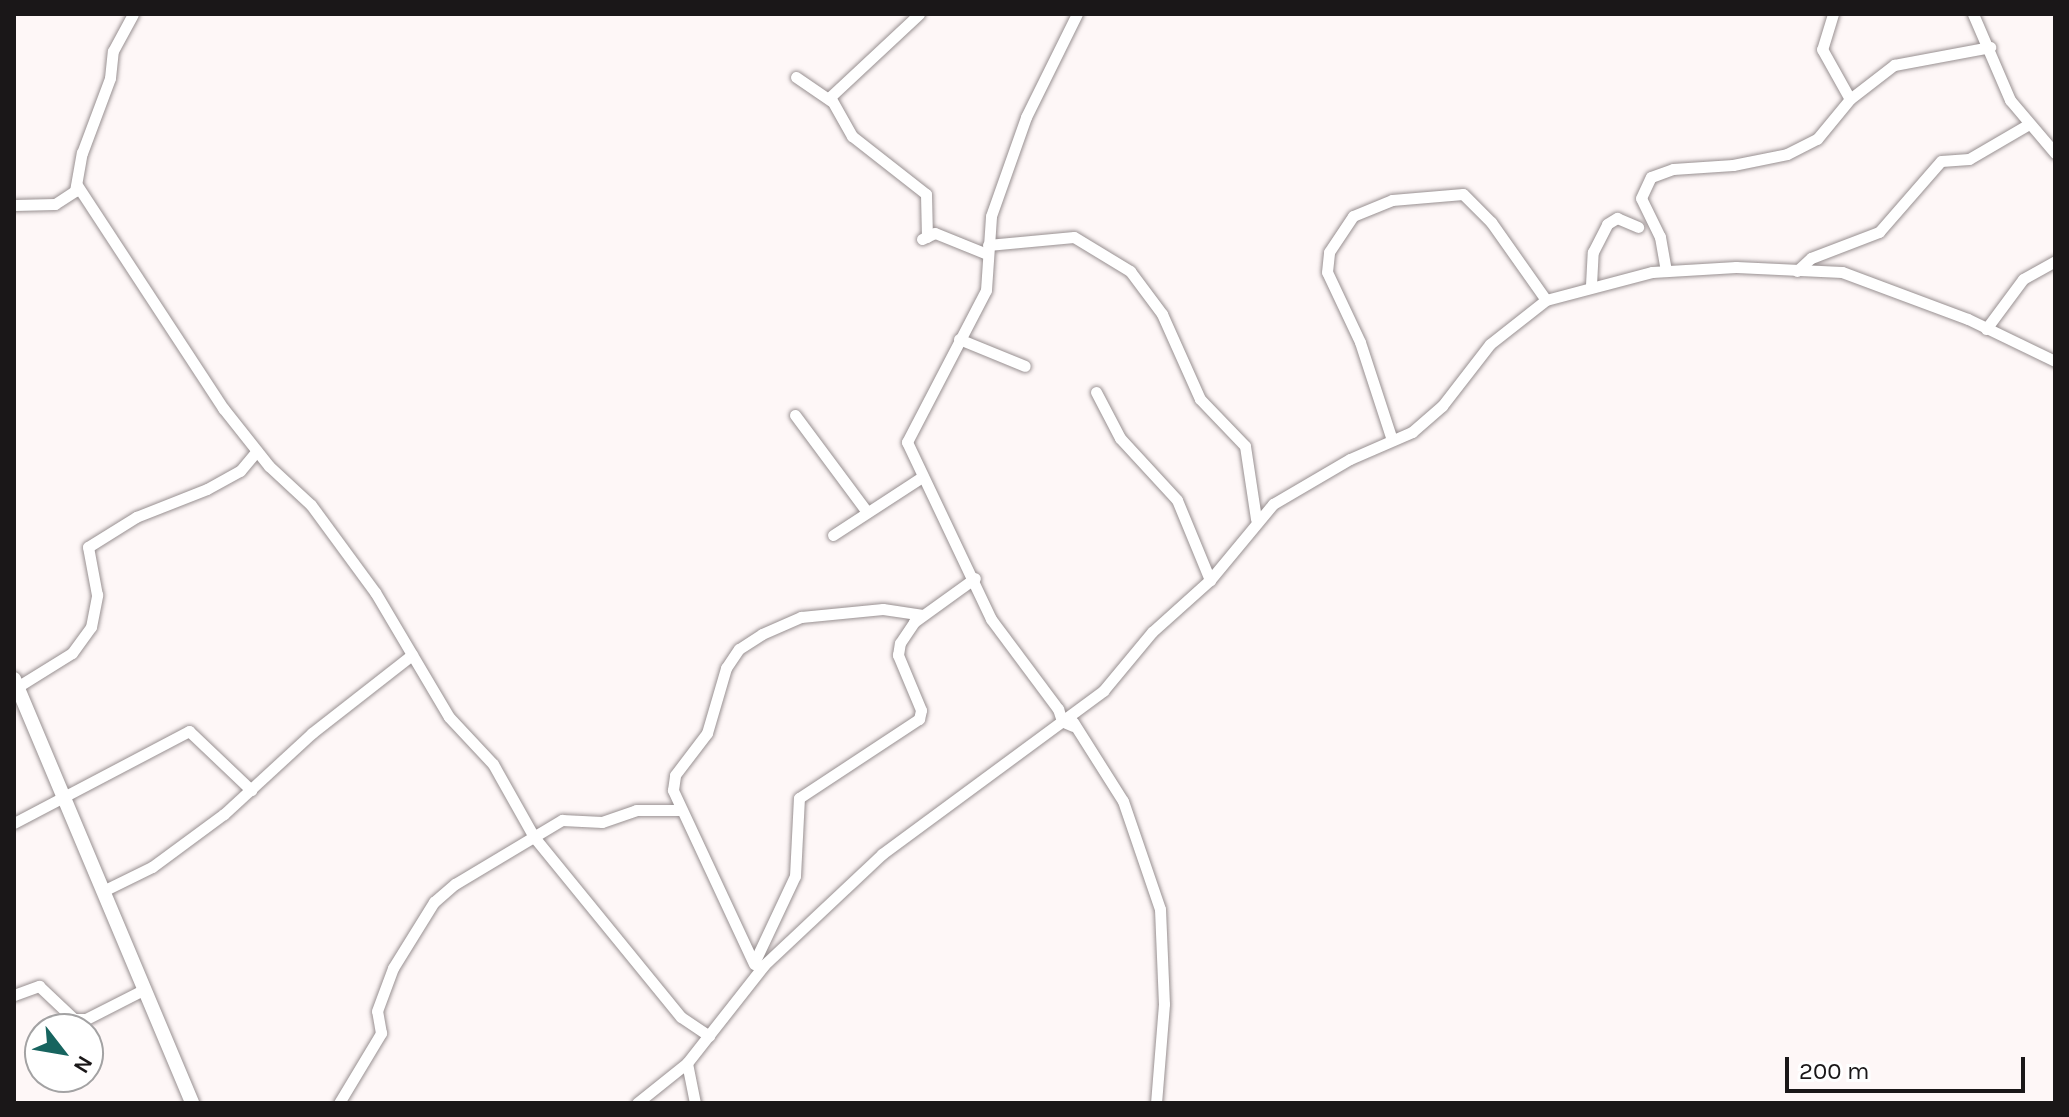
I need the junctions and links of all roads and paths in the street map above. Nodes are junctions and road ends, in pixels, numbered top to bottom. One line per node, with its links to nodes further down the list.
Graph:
1 (133, 14): 12 (street)
2 (919, 14): 9 (street)
3 (1077, 14): 17 (street)
4 (1833, 14): 8 (street)
5 (1973, 14): 6 (street)
6 (1990, 47): 8 (street); 10 (street)
7 (796, 77): 9 (street)
8 (1850, 99): 19 (street)
9 (831, 101): 17 (street)
10 (2029, 124): 11 (street); 20 (street)
11 (2055, 153)
12 (77, 185): 13 (street); 15 (street)
13 (66, 201): 14 (street); 15 (street)
14 (14, 205)
15 (88, 208): 30 (street)
16 (1638, 227): 21 (street)
17 (988, 249): 24 (street); 33 (street)
18 (2055, 261): 23 (street)
19 (1666, 271): 20 (street); 21 (street)
20 (1797, 271): 23 (street)
21 (1591, 285): 22 (street)
22 (1546, 300): 29 (street); 29 (street)
23 (1986, 329): 25 (street)
24 (959, 339): 26 (street); 31 (street)
25 (2055, 361)
26 (1025, 366)
27 (1096, 392): 36 (street)
28 (795, 415): 32 (street)
29 (1392, 440): 33 (street)
30 (257, 451): 38 (street); 39 (street)
31 (922, 477): 32 (street); 35 (street)
32 (867, 512): 34 (street)
33 (1256, 519): 36 (street)
34 (833, 535)
35 (975, 578): 37 (street); 40 (street)
36 (1210, 580): 40 (street)
37 (923, 615): 43 (street); 47 (street)
38 (412, 655): 41 (street); 45 (street)
39 (15, 686): 42 (main road)
40 (1069, 720): 48 (street); 57 (street)
41 (251, 790): 42 (street); 46 (street)
42 (65, 799): 44 (street); 46 (main road)
43 (680, 810): 45 (street); 47 (street)
44 (14, 823)
45 (534, 837): 51 (street); 54 (street)
46 (103, 891): 49 (main road)
47 (754, 964): 48 (street)
48 (751, 982): 51 (street)
49 (141, 991): 50 (street); 53 (main road)
50 (14, 995)
51 (709, 1036): 52 (street)
52 (687, 1063): 55 (street); 56 (street)
53 (192, 1103)
54 (339, 1103)
55 (637, 1103)
56 (695, 1103)
57 (1156, 1103)

